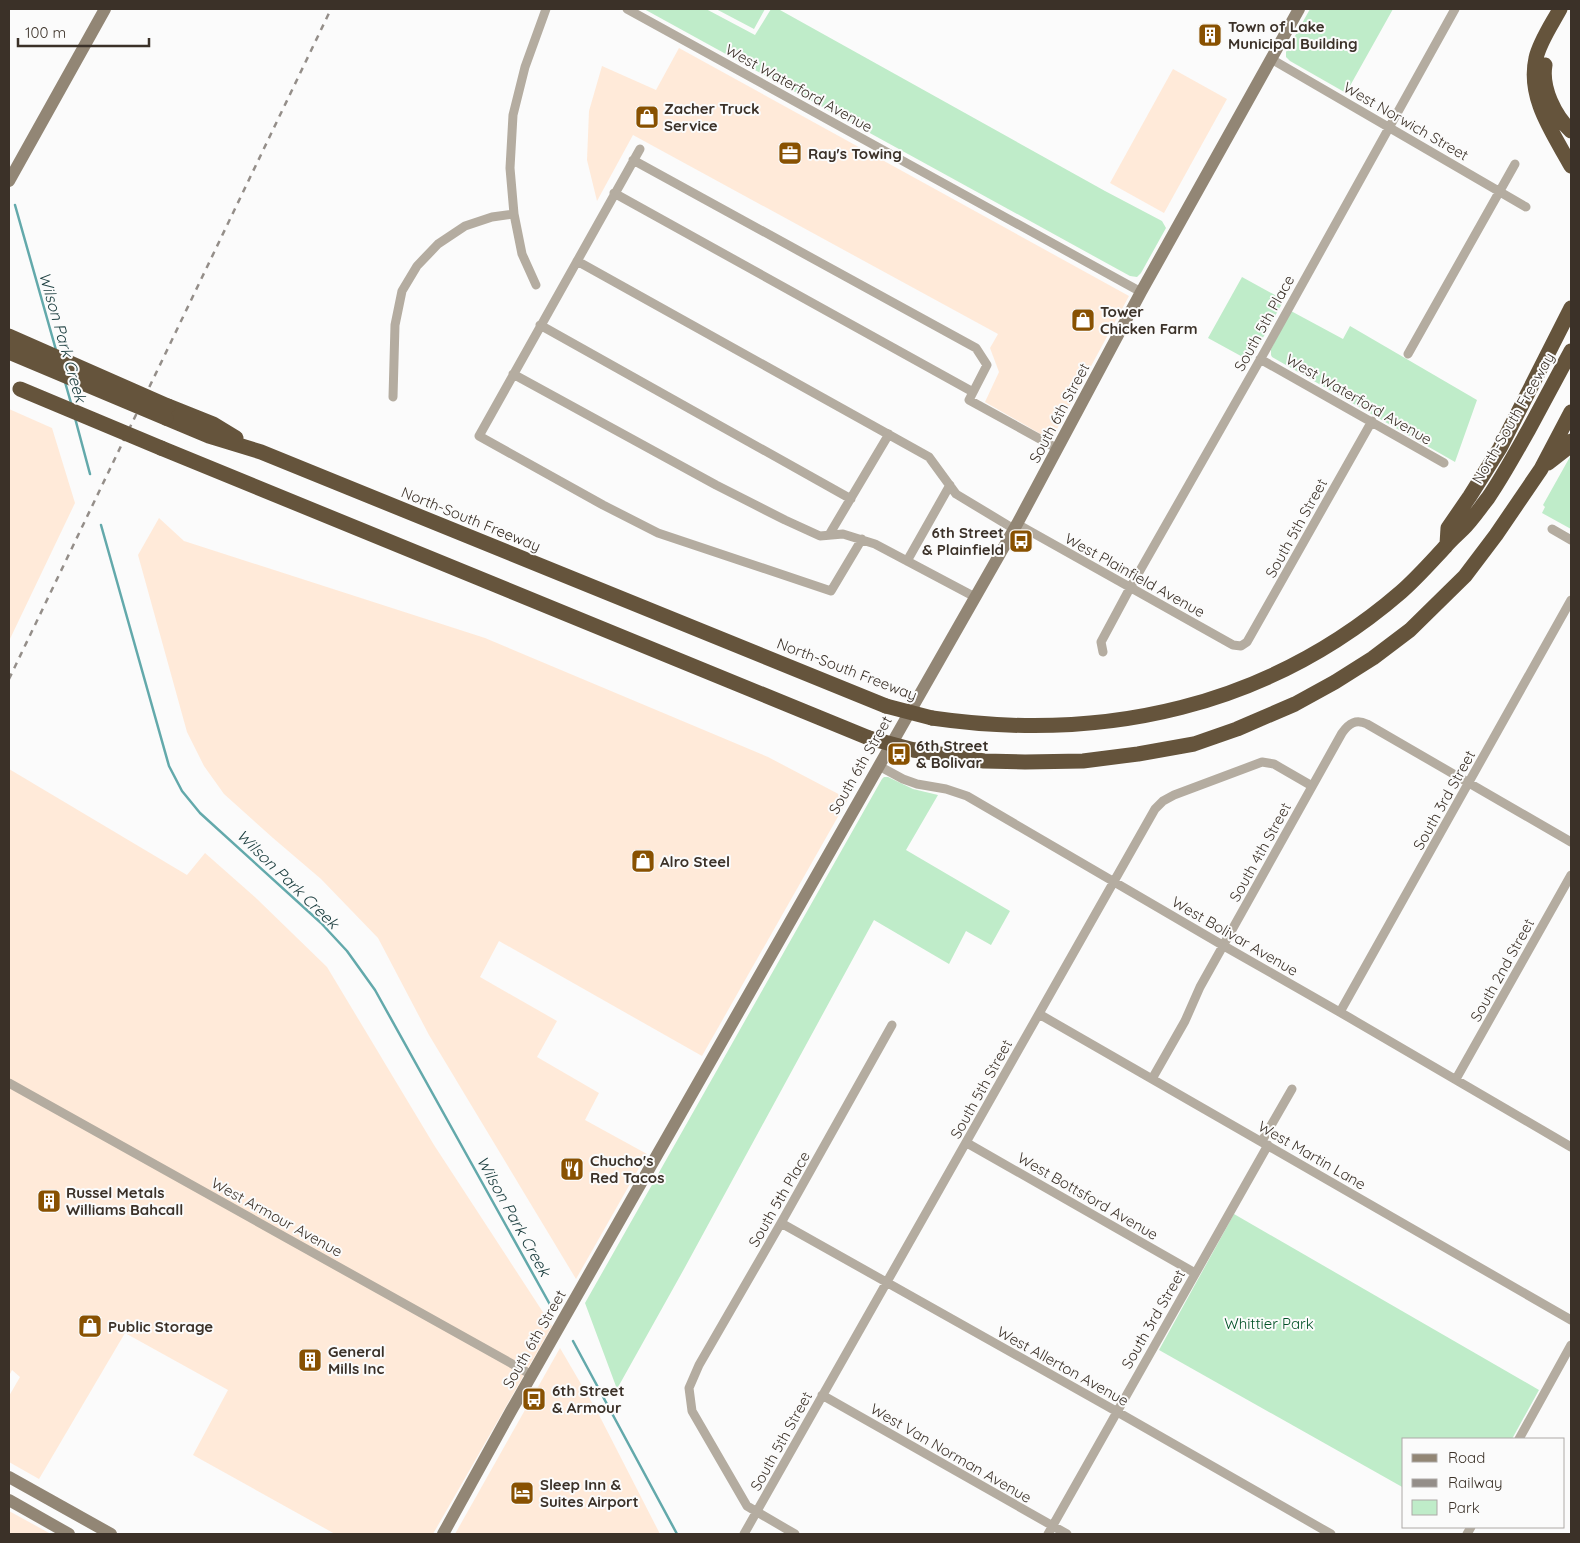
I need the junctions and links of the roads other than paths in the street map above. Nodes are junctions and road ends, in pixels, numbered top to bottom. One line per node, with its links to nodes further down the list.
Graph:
1 (105, 9): 15 (street)
2 (546, 9): 19 (street)
3 (627, 9): 22 (street, West Waterford Avenue)
4 (1299, 9): 8 (street, South 6th Street)
5 (1455, 9): 9 (street, South 5th Place)
6 (1560, 9): 14 (highway)
7 (1571, 9): 10 (highway)
8 (1271, 59): 9 (street, West Norwich Street); 22 (street, South 6th Street)
9 (1389, 128): 16 (street, West Norwich Street); 29 (street, South 5th Place)
10 (1571, 131)
11 (640, 149): 12 (street)
12 (633, 160): 17 (street); 32 (street)
13 (1515, 164): 16 (street)
14 (1571, 166)
15 (9, 181)
16 (1500, 192): 18 (street, West Norwich Street); 28 (street)
17 (614, 193): 20 (street); 32 (street)
18 (1526, 207)
19 (514, 214): 21 (street); 33 (street)
20 (577, 260): 24 (street); 37 (street, West Plainfield Avenue)
21 (536, 285)
22 (1141, 292): 39 (street, South 6th Street)
23 (1571, 308): 49 (highway)
24 (540, 325): 30 (street); 43 (street)
25 (9, 336): 34 (highway, bridge)
26 (1571, 351): 49 (highway, North-South Freeway)
27 (9, 352): 34 (highway, North-South Freeway, bridge)
28 (1408, 354)
29 (1260, 359): 36 (street, West Waterford Avenue); 51 (street, South 5th Place)
30 (513, 374): 46 (street); 47 (street)
31 (9, 385): 41 (highway, bridge)
32 (973, 392): 39 (street)
33 (393, 396)
34 (167, 412): 49 (highway, North-South Freeway, bridge)
35 (1571, 412): 41 (highway)
36 (1372, 421): 40 (street, West Waterford Avenue); 54 (street, South 5th Street)
37 (889, 434): 42 (street, West Plainfield Avenue); 43 (street)
38 (1571, 441): 41 (highway)
39 (1058, 449): 44 (street, South 6th Street)
40 (1444, 463)
41 (1541, 469)
42 (950, 485): 44 (street, West Plainfield Avenue); 50 (street)
43 (851, 499): 46 (street)
44 (1015, 526): 51 (street, West Plainfield Avenue); 52 (street, South 6th Street)
45 (1552, 529): 48 (street)
46 (830, 536): 47 (street)
47 (862, 539): 50 (street)
48 (1571, 540)
49 (1447, 544)
50 (908, 561): 52 (street)
51 (1130, 588): 54 (street, West Plainfield Avenue); 55 (street, South 5th Place)
52 (975, 597): 56 (street, South 6th Street)
53 (1571, 600): 57 (street, South 3rd Street)
54 (1242, 646)
55 (1103, 652)
56 (878, 766): 61 (street, West Bolivar Avenue); 78 (street, South 6th Street)
57 (1470, 783): 58 (street, South 4th Street); 59 (street); 63 (street, South 3rd Street)
58 (1312, 786): 61 (street, South 5th Street); 62 (street, South 4th Street)
59 (1571, 842)
60 (1571, 875): 67 (street, South 2nd Street)
61 (1113, 882): 62 (street, West Bolivar Avenue); 64 (street, South 5th Street)
62 (1224, 946): 63 (street, West Bolivar Avenue); 66 (street, South 4th Street)
63 (1340, 1012): 67 (street, West Bolivar Avenue)
64 (1040, 1014): 66 (street, West Martin Lane); 70 (street, South 5th Street)
65 (892, 1025): 73 (street, South 5th Place)
66 (1152, 1079): 71 (street, West Martin Lane)
67 (1456, 1080): 72 (street, West Bolivar Avenue)
68 (9, 1083): 78 (street, West Armour Avenue)
69 (1292, 1090): 71 (street, South 3rd Street)
70 (967, 1143): 74 (street, West Bottsford Avenue); 75 (street, South 5th Street)
71 (1265, 1143): 74 (street, South 3rd Street); 76 (street, West Martin Lane)
72 (1570, 1143)
73 (781, 1224): 75 (street, West Allerton Avenue); 84 (street, South 5th Place)
74 (1195, 1273): 80 (street, South 3rd Street)
75 (887, 1282): 79 (street, South 5th Street); 80 (street, West Allerton Avenue)
76 (1571, 1320)
77 (1571, 1345): 81 (street)
78 (532, 1374): 88 (street, South 6th Street)
79 (822, 1395): 84 (street, South 5th Street); 85 (street, West Van Norman Avenue)
80 (1116, 1412): 85 (street, South 3rd Street); 92 (street, West Allerton Avenue)
81 (1521, 1438)
82 (9, 1477): 87 (street)
83 (9, 1500): 86 (street)
84 (756, 1512): 89 (street, South 5th Street); 90 (street)
85 (1051, 1530): 91 (street, West Van Norman Avenue)
86 (69, 1534)
87 (111, 1534)
88 (443, 1534)
89 (744, 1534)
90 (795, 1534)
91 (1067, 1534)
92 (1331, 1534)

